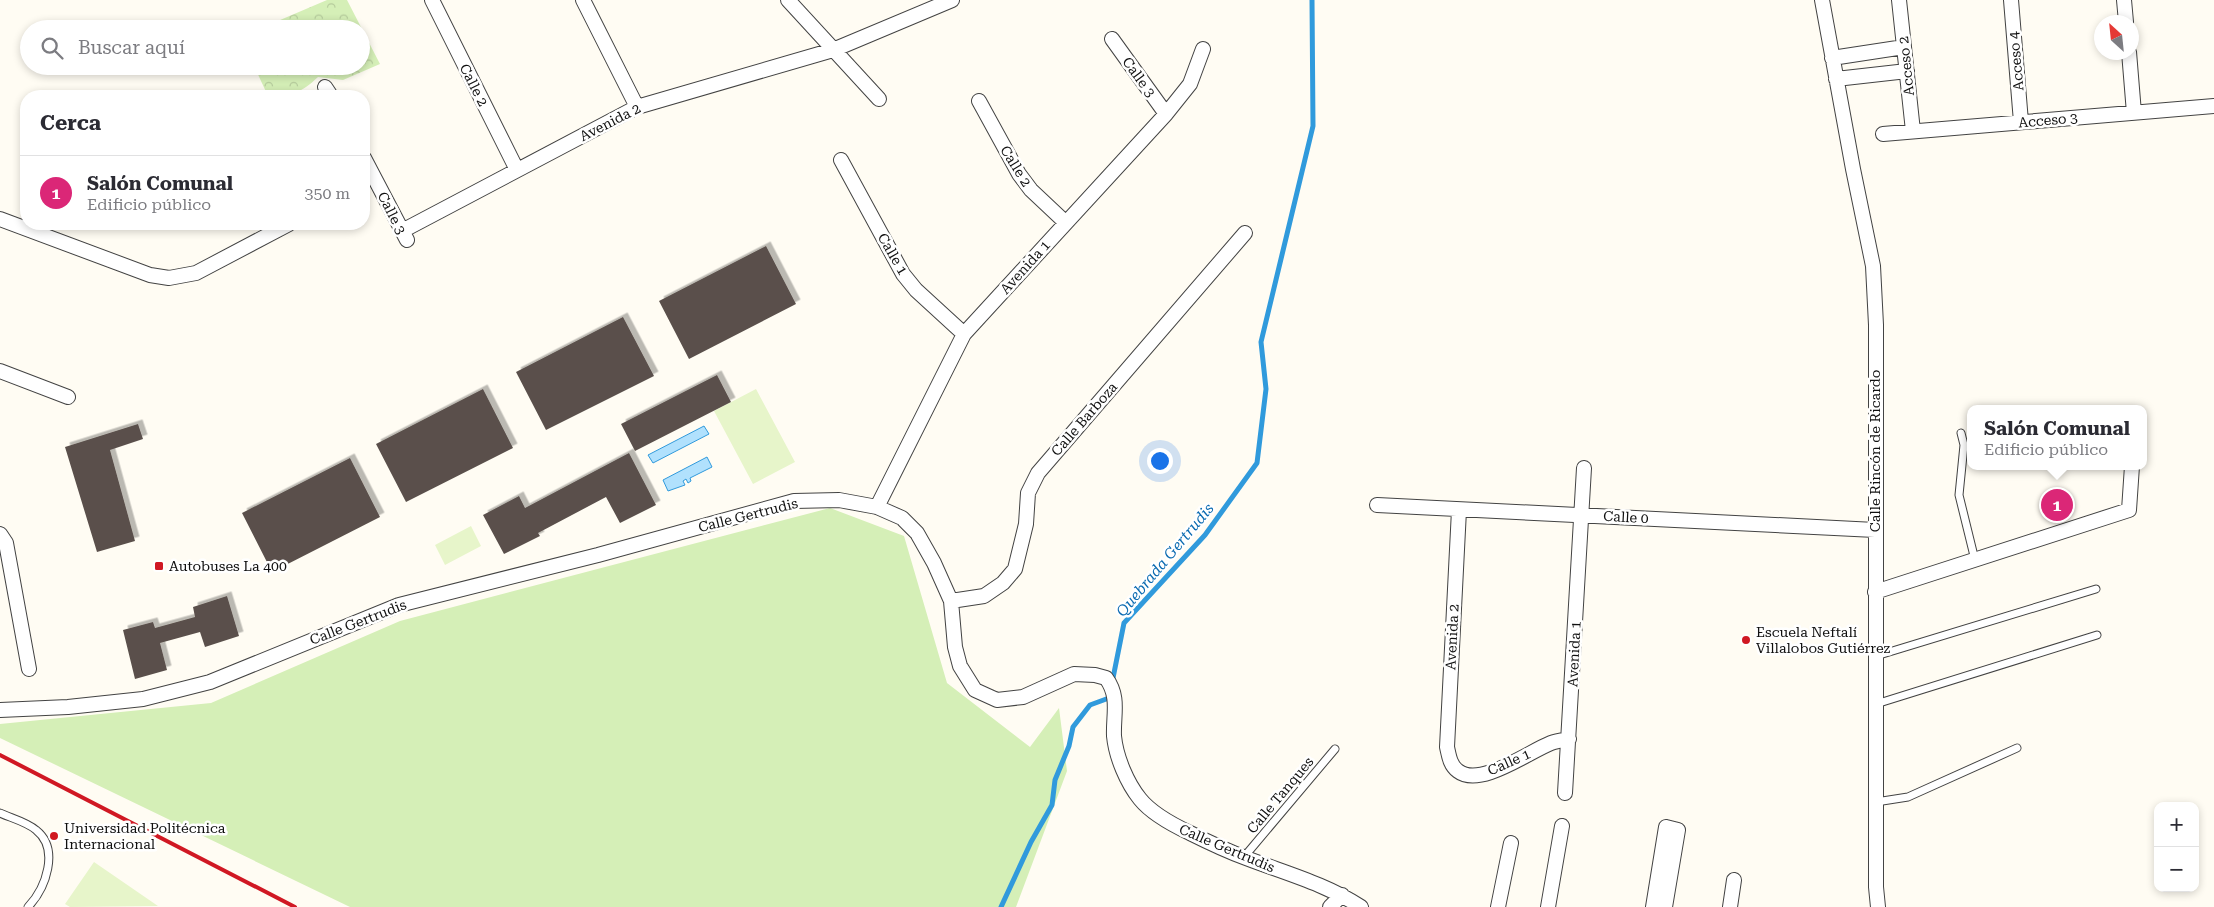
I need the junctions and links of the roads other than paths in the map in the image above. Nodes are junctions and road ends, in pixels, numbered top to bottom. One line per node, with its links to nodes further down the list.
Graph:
1 (432, 0): 29 (street, Calle 2)
2 (583, 0): 21 (street)
3 (788, 0): 13 (street)
4 (952, 0): 13 (street, Avenida 2)
5 (1822, 0): 14 (street, Calle Rincón de Ricardo)
6 (1899, 0): 11 (street, Acceso 2)
7 (2011, 0): 24 (street, Acceso 4)
8 (2124, 0): 9 (street)
9 (2125, 15)
10 (1112, 39): 23 (street, Calle 3)
11 (1904, 47): 14 (street); 16 (street, Acceso 2)
12 (1203, 49): 23 (street, Avenida 1)
13 (833, 50): 18 (street); 21 (street, Avenida 2)
14 (1832, 58): 17 (street, Calle Rincón de Ricardo)
15 (2130, 60): 22 (street)
16 (1907, 71): 17 (street); 25 (street, Acceso 2)
17 (1836, 79): 47 (street, Calle Rincón de Ricardo)
18 (879, 99)
19 (979, 101): 31 (street, Calle 2)
20 (2214, 106): 22 (street, Acceso 3)
21 (637, 107): 29 (street, Avenida 2)
22 (2134, 113): 24 (street, Acceso 3)
23 (1166, 114): 31 (street, Avenida 1)
24 (2021, 122): 25 (street, Acceso 3)
25 (1913, 131): 26 (street, Acceso 3)
26 (1883, 134)
27 (841, 160): 37 (street, Calle 1)
28 (370, 170): 36 (street, Calle 3)
29 (517, 170): 36 (street, Avenida 2)
30 (0, 219): 32 (street)
31 (1065, 222): 37 (street, Avenida 1)
32 (20, 226)
33 (29, 230): 34 (street)
34 (278, 230)
35 (1245, 233): 52 (street, Calle Barboza)
36 (404, 236)
37 (964, 334): 44 (street, Avenida 1)
38 (0, 371): 39 (street)
39 (68, 397)
40 (1961, 433): 49 (lane)
41 (1584, 468): 46 (street, Avenida 1)
42 (2132, 470): 49 (street)
43 (1376, 505): 45 (street, Calle 0)
44 (878, 508): 52 (street, Calle Gertrudis); 57 (street, Calle Gertrudis)
45 (1459, 510): 46 (street, Calle 0); 61 (street, Avenida 2)
46 (1581, 515): 47 (street, Calle 0); 58 (street, Avenida 1)
47 (1875, 530): 51 (street, Calle Rincón de Ricardo)
48 (0, 534): 55 (street)
49 (1975, 560): 51 (street)
50 (2096, 589): 54 (lane)
51 (1875, 592): 54 (street, Calle Rincón de Ricardo)
52 (951, 601): 67 (street, Calle Gertrudis)
53 (2097, 634): 56 (lane)
54 (1876, 656): 56 (street, Calle Rincón de Ricardo)
55 (29, 669)
56 (1876, 704): 63 (street, Calle Rincón de Ricardo)
57 (0, 710)
58 (1569, 738): 61 (street, Calle 1); 62 (street, Avenida 1)
59 (2017, 748): 63 (lane)
60 (1335, 749): 67 (lane, Calle Tanques)
61 (1451, 763)
62 (1565, 793)
63 (1876, 802): 78 (street, Calle Rincón de Ricardo)
64 (0, 813): 70 (lane)
65 (1562, 826): 74 (street)
66 (1511, 843): 73 (street)
67 (1244, 857): 69 (street, Calle Gertrudis)
68 (1734, 880): 77 (street)
69 (1342, 895): 71 (street); 72 (street, Calle Gertrudis)
70 (28, 907)
71 (1330, 907)
72 (1361, 907)
73 (1498, 907)
74 (1548, 907)
75 (1652, 907): 76 (street)
76 (1665, 907)
77 (1730, 907)
78 (1878, 907)

